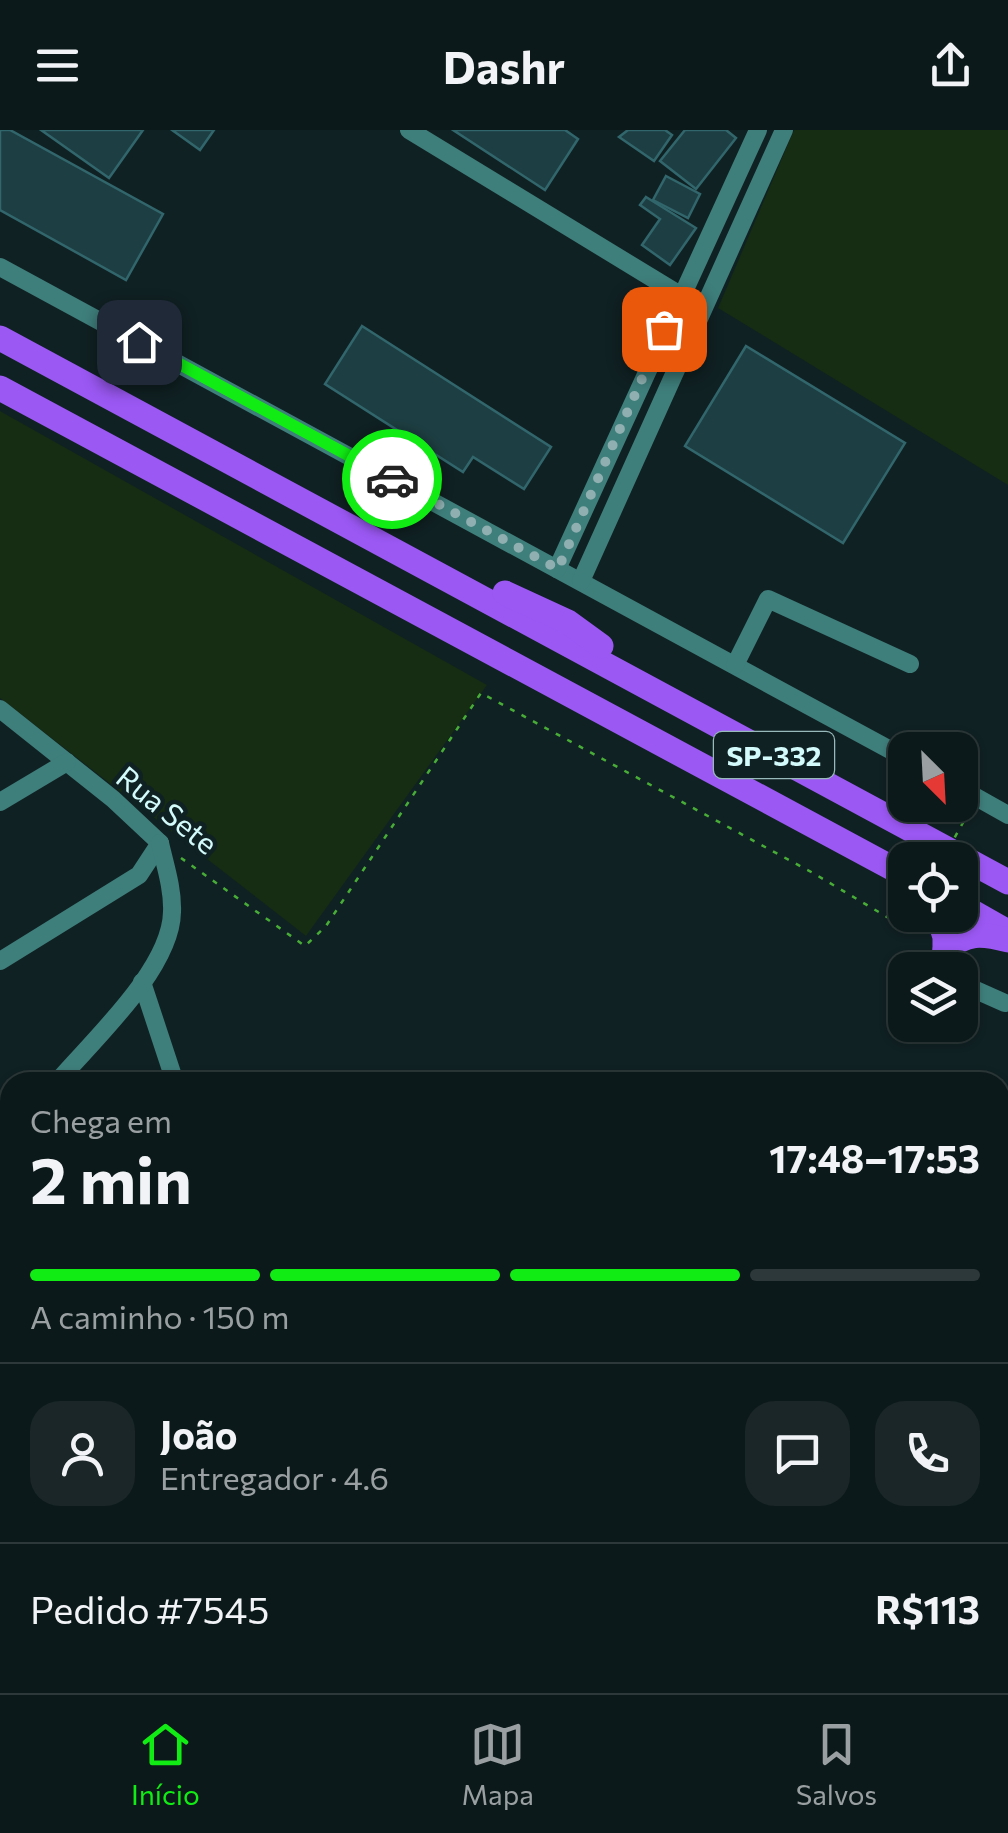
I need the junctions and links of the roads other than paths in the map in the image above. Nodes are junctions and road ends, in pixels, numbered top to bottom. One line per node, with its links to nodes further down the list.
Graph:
1 (409, 130): 5 (street)
2 (758, 130): 5 (street)
3 (784, 130): 6 (street)
4 (0, 267): 9 (street)
5 (680, 295): 6 (street); 9 (street)
6 (704, 306): 10 (street)
7 (0, 338): 21 (highway, SP-332)
8 (0, 388): 20 (highway, SP-332)
9 (558, 569): 10 (street)
10 (581, 581): 12 (street)
11 (910, 664): 12 (street)
12 (735, 666): 14 (street)
13 (0, 709): 15 (street, Rua Sete)
14 (888, 749)
15 (67, 762): 17 (street); 19 (street, Rua Sete)
16 (978, 798): 18 (street)
17 (0, 802)
18 (1008, 814)
19 (160, 843): 26 (street); 27 (street)
20 (888, 866)
21 (1003, 879)
22 (978, 915): 23 (highway)
23 (1008, 932)
24 (1008, 940): 25 (highway)
25 (952, 952)
26 (0, 961)
27 (142, 982): 30 (street); 31 (street)
28 (978, 991): 29 (street)
29 (1005, 1003)
30 (66, 1072)
31 (172, 1072)

